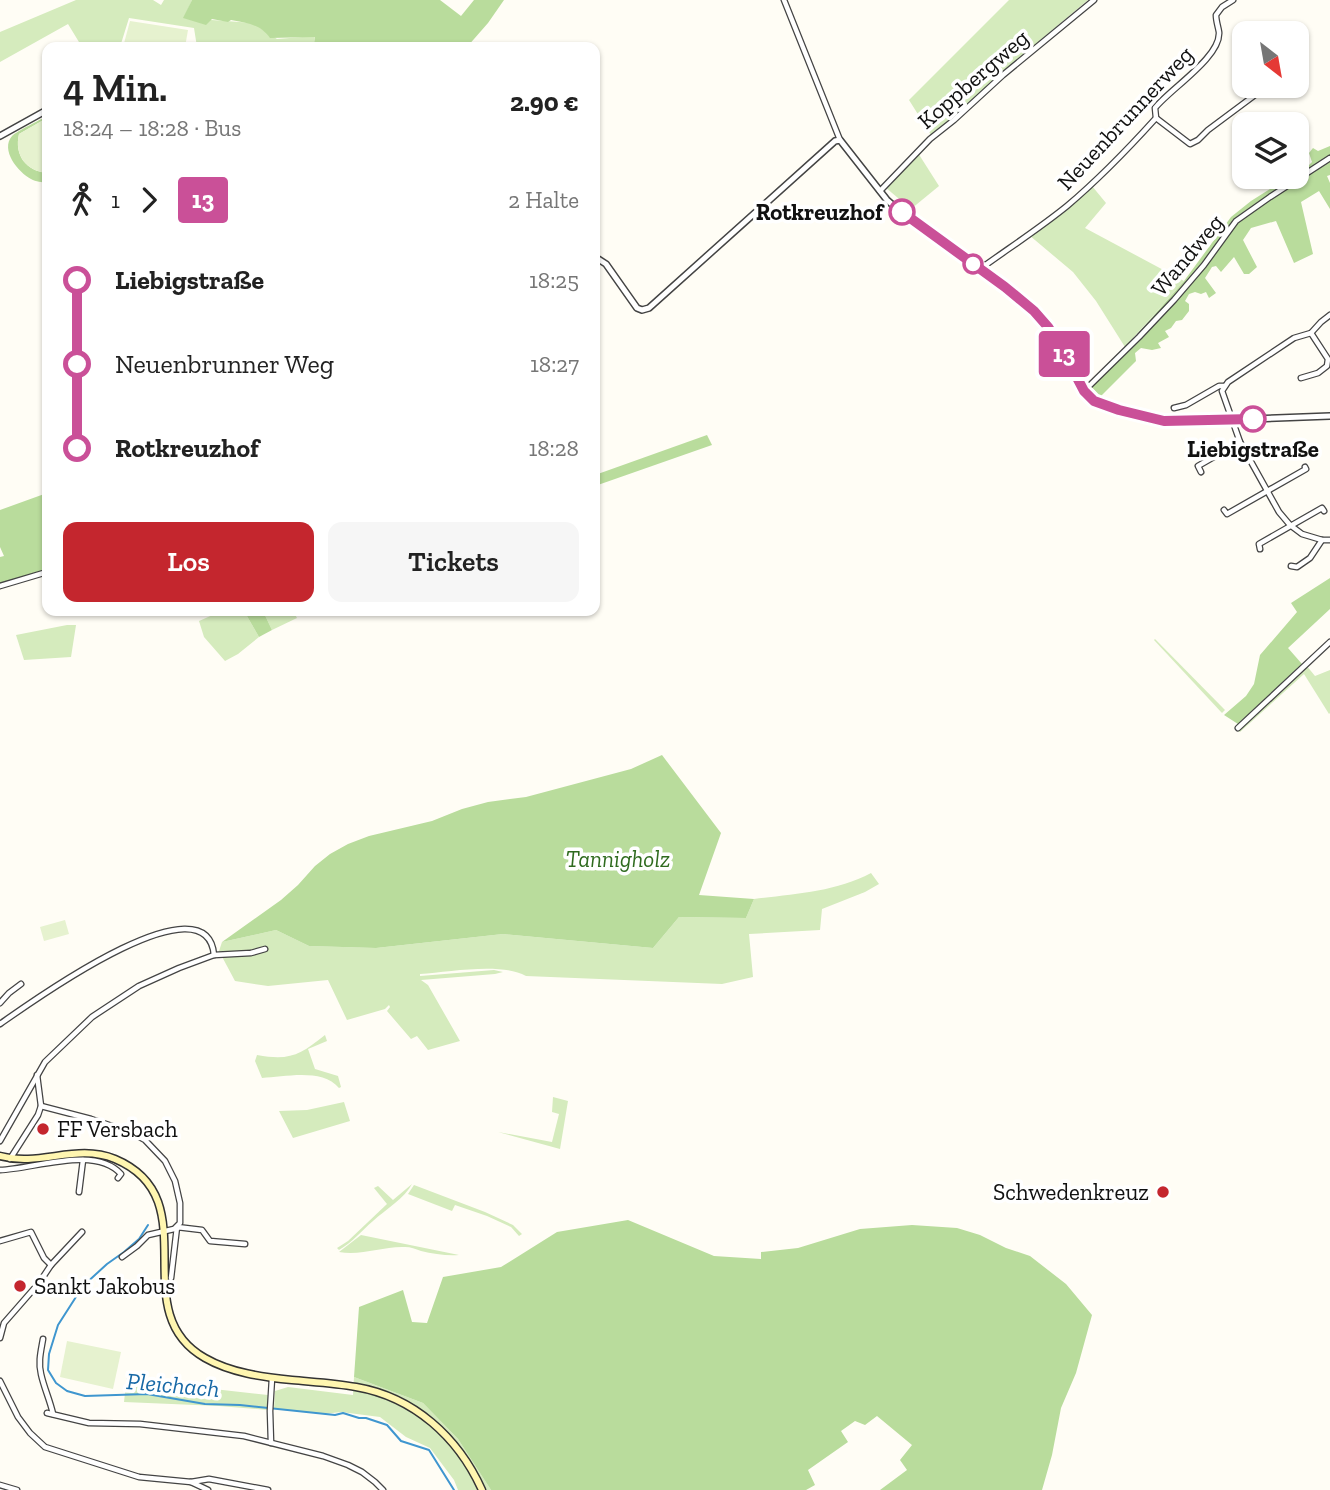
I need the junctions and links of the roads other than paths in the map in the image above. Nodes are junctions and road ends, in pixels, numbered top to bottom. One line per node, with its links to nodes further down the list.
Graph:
1 (784, 0): 8 (street)
2 (1094, 0): 10 (street, Koppbergweg)
3 (1233, 0): 6 (street, Neuenbrunnerweg)
4 (1251, 98): 6 (street)
5 (42, 113): 7 (street)
6 (1156, 118): 12 (street, Neuenbrunnerweg)
7 (0, 136)
8 (840, 140): 10 (street); 11 (street)
9 (1330, 158): 17 (street, Wandweg)
10 (880, 191): 12 (street)
11 (600, 260)
12 (980, 269): 17 (street)
13 (1330, 315): 14 (street)
14 (1311, 333): 15 (street); 16 (street)
15 (1301, 378)
16 (1224, 386): 18 (street); 20 (street)
17 (1084, 391): 20 (street)
18 (1174, 408)
19 (1330, 416): 20 (street)
20 (1233, 420): 21 (street)
21 (1240, 442): 23 (street); 24 (street)
22 (1305, 467): 24 (street)
23 (1201, 471)
24 (1267, 492): 25 (street); 27 (street)
25 (1224, 510)
26 (1324, 511): 27 (street)
27 (1290, 525): 28 (street); 30 (street)
28 (1322, 540): 29 (street); 31 (street)
29 (1330, 540)
30 (1260, 549)
31 (1291, 566)
32 (42, 573): 33 (street)
33 (0, 586)
34 (1330, 642): 35 (street)
35 (1238, 728)
36 (265, 949): 37 (street)
37 (214, 952): 40 (street); 41 (street)
38 (21, 984): 39 (street)
39 (0, 1003)
40 (0, 1024)
41 (37, 1074): 42 (street); 43 (street)
42 (41, 1106): 45 (street); 50 (street)
43 (0, 1142)
44 (0, 1156): 45 (main road)
45 (10, 1159): 51 (main road)
46 (83, 1160): 47 (street); 48 (street); 49 (street)
47 (0, 1170)
48 (118, 1178)
49 (79, 1192)
50 (177, 1227): 51 (street); 54 (street); 57 (street)
51 (165, 1230): 55 (street); 57 (main road)
52 (82, 1232): 56 (street)
53 (0, 1241): 56 (street)
54 (245, 1244)
55 (122, 1257)
56 (51, 1265): 58 (street)
57 (167, 1278): 60 (main road)
58 (0, 1338)
59 (43, 1339): 62 (street)
60 (272, 1378): 62 (street); 69 (main road)
61 (0, 1381): 63 (street)
62 (271, 1443): 68 (street)
63 (191, 1482): 66 (street); 67 (street)
64 (0, 1485): 65 (street)
65 (17, 1490)
66 (208, 1490)
67 (268, 1490)
68 (383, 1490)
69 (482, 1490)

